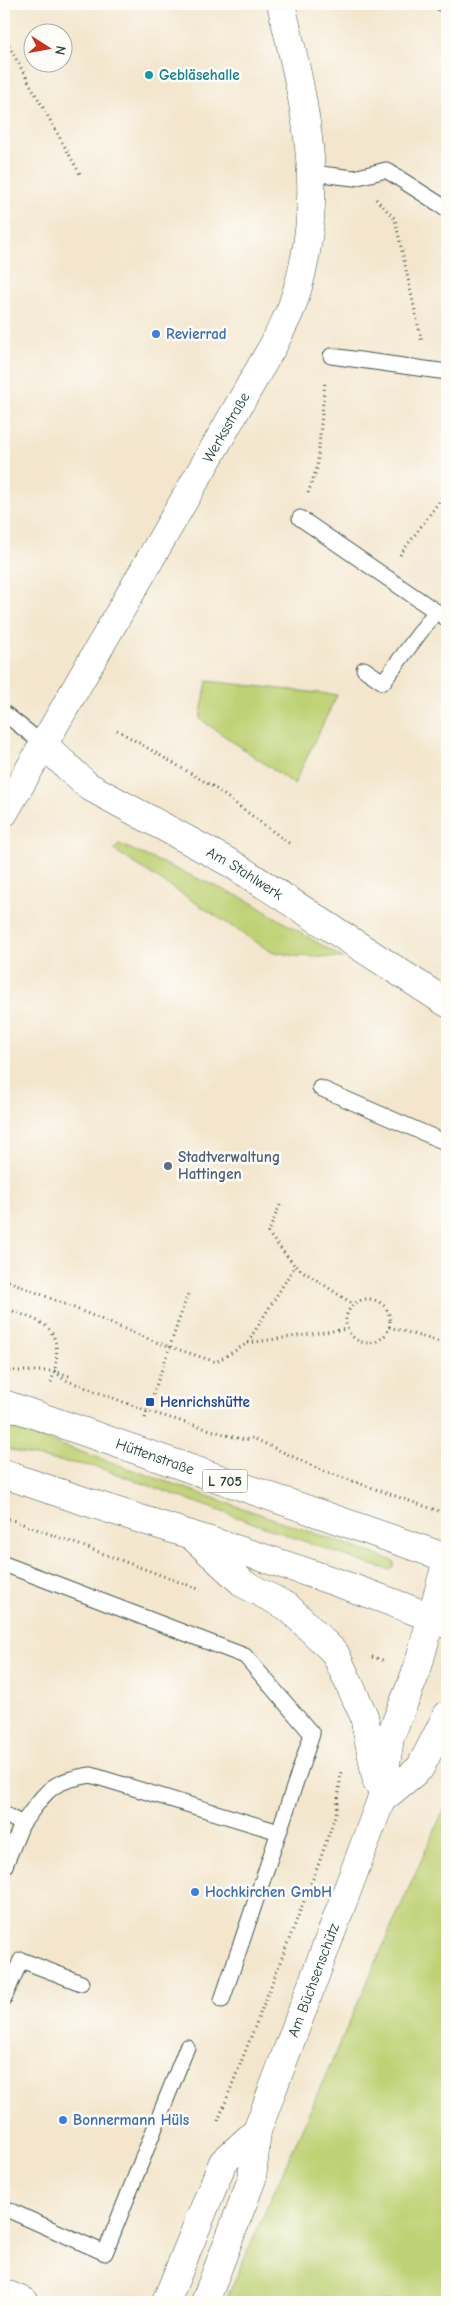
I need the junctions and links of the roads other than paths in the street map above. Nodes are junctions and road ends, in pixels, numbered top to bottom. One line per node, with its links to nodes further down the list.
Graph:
1 (281, 4): 4 (street, Werksstraße)
2 (443, 4): 3 (lane)
3 (447, 6)
4 (312, 172): 5 (lane); 12 (street, Werksstraße)
5 (447, 209)
6 (332, 356): 7 (lane)
7 (447, 372)
8 (300, 518): 9 (lane)
9 (442, 615): 10 (lane)
10 (364, 669)
11 (4, 713): 12 (lane)
12 (42, 744): 13 (street, Werksstraße); 14 (street, Am Stahlwerk)
13 (4, 813)
14 (447, 1003)
15 (320, 1088): 16 (lane)
16 (447, 1143)
17 (4, 1404): 20 (street, Hüttenstraße / L 705)
18 (4, 1474): 19 (street)
19 (191, 1535): 22 (street); 24 (street)
20 (447, 1559): 22 (street, Am Büchsenschütz)
21 (4, 1564): 27 (lane)
22 (439, 1621): 24 (street, Am Büchsenschütz)
23 (447, 1715): 24 (street)
24 (380, 1800): 33 (street, Am Büchsenschütz)
25 (4, 1814): 26 (lane)
26 (22, 1824): 27 (lane); 28 (lane)
27 (279, 1832): 31 (lane)
28 (4, 1868)
29 (81, 1983): 30 (lane)
30 (4, 1998)
31 (222, 2000)
32 (187, 2047): 34 (lane)
33 (257, 2131): 37 (street, Am Büchsenschütz); 38 (street, Am Büchsenschütz)
34 (4, 2208)
35 (4, 2293): 36 (street)
36 (25, 2302)
37 (166, 2302)
38 (205, 2302)

